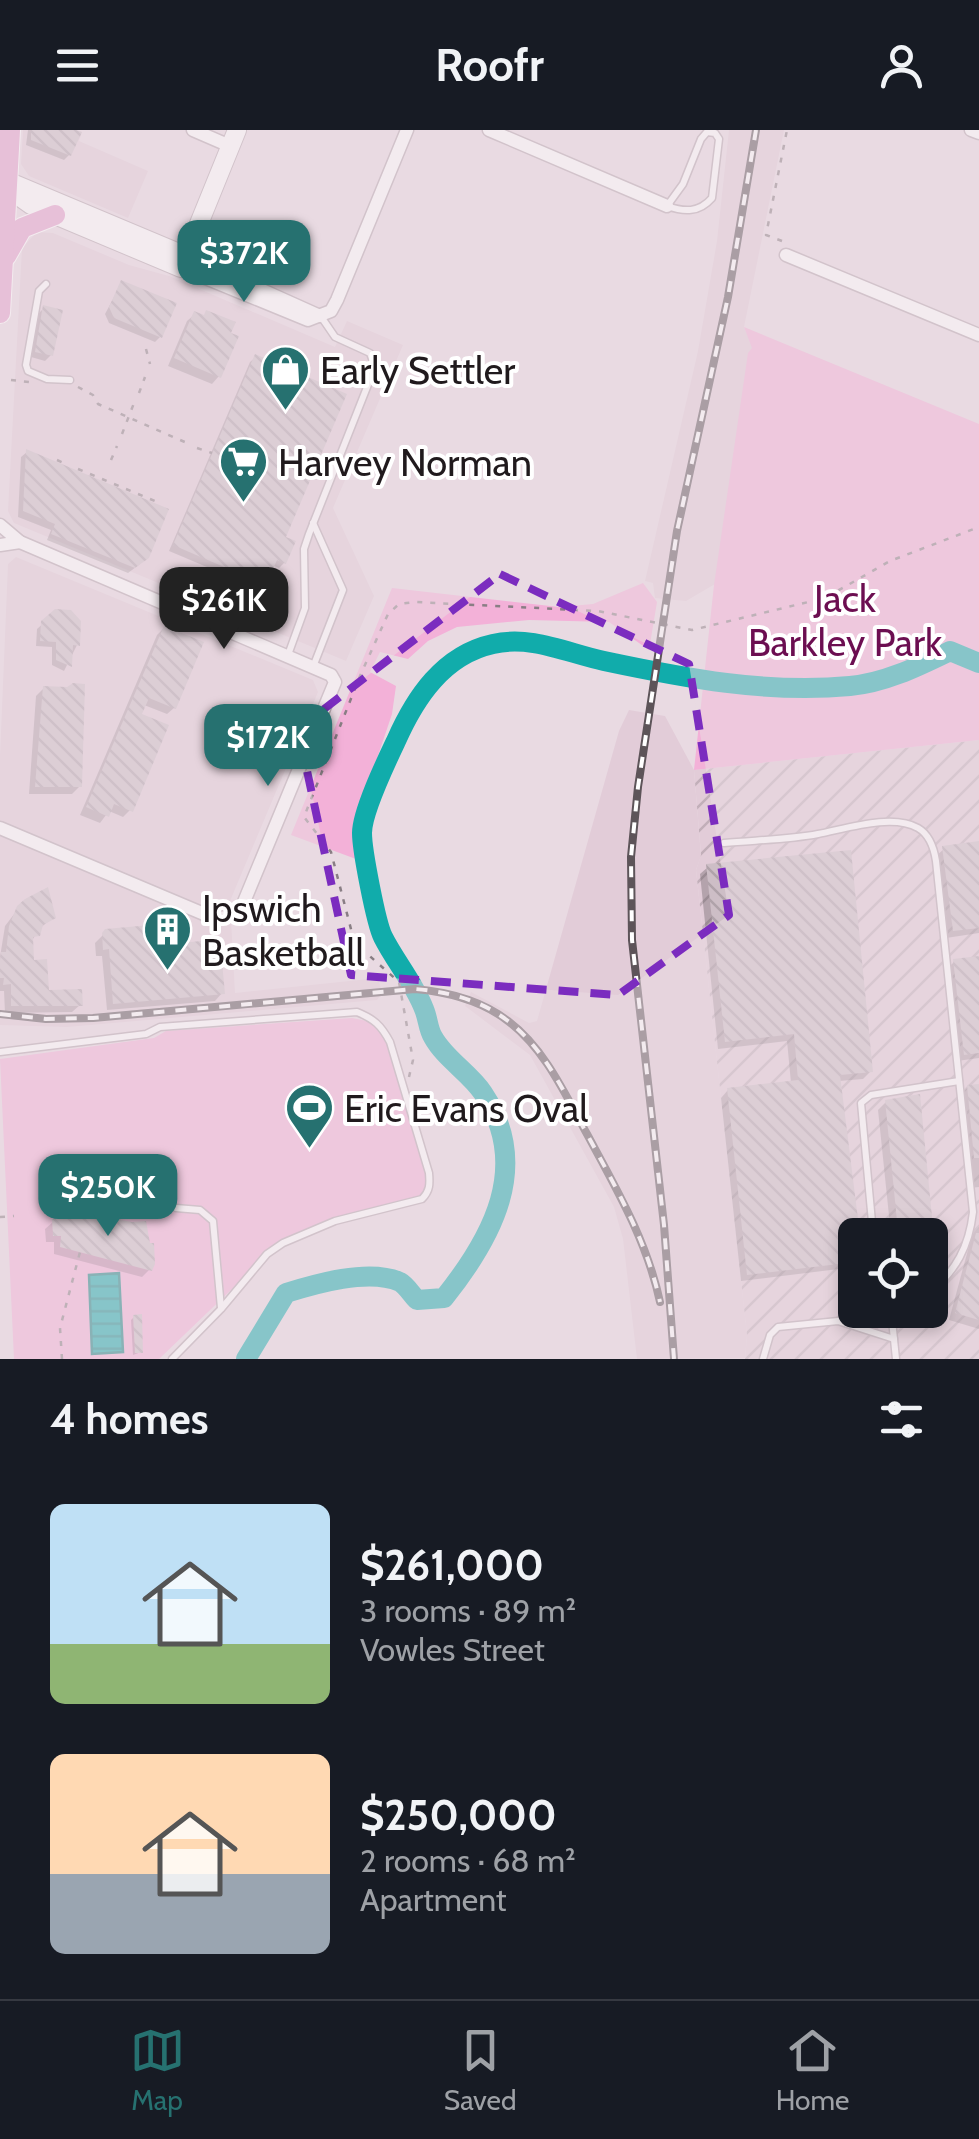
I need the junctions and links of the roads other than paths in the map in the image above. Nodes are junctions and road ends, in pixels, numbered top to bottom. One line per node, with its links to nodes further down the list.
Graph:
1 (10, 130): 8 (main road)
2 (193, 130): 7 (street)
3 (407, 130): 17 (street)
4 (489, 130): 9 (street)
5 (971, 130): 6 (street)
6 (979, 133)
7 (234, 138): 14 (street)
8 (4, 182): 10 (street); 11 (street); 13 (main road)
9 (667, 206): 9 (lane)
10 (55, 215): 11 (street); 13 (main road)
11 (119, 234): 14 (street)
12 (784, 248): 18 (street)
13 (3, 262): 16 (main road)
14 (184, 262): 17 (street)
15 (46, 284): 19 (lane)
16 (0, 313)
17 (320, 316): 20 (lane)
18 (979, 335)
19 (70, 380)
20 (313, 522): 24 (lane); 25 (lane)
21 (0, 525): 22 (street)
22 (20, 542): 23 (street); 24 (street)
23 (0, 545)
24 (288, 656): 25 (street)
25 (313, 668): 26 (street)
26 (0, 828)
27 (724, 843): 29 (lane)
28 (0, 1052): 33 (lane)
29 (960, 1081): 31 (lane); 32 (lane)
30 (176, 1208): 33 (lane)
31 (872, 1218)
32 (948, 1277)
33 (221, 1309): 36 (lane)
34 (893, 1328): 35 (lane)
35 (894, 1339): 37 (lane); 38 (lane)
36 (172, 1359)
37 (763, 1359)
38 (896, 1359)

